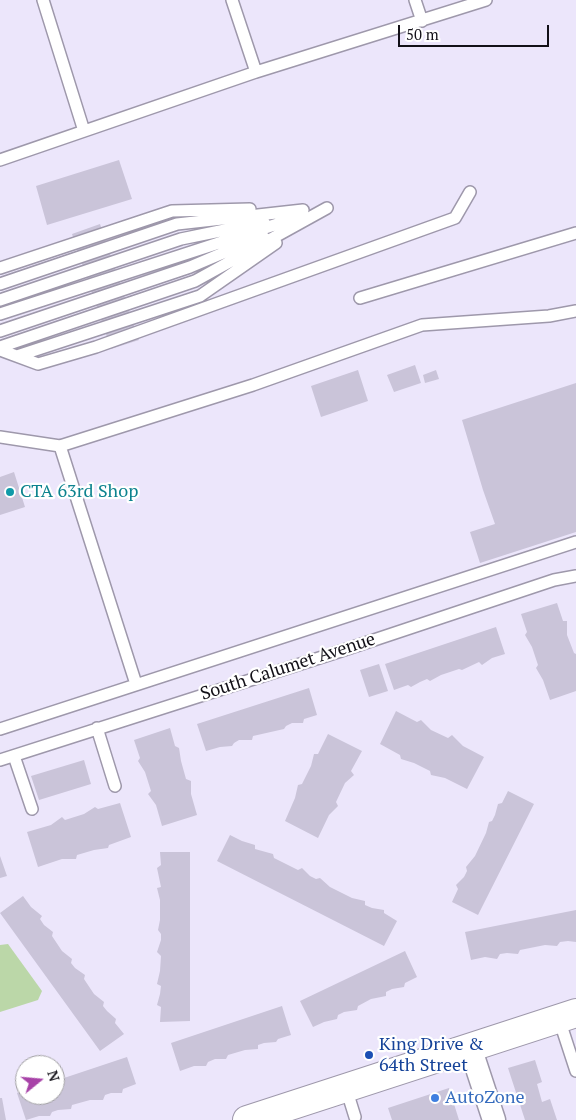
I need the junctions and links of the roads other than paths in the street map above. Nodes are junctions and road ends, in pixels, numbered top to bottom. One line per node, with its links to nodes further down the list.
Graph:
1 (43, 0): 7 (lane)
2 (232, 0): 6 (lane)
3 (415, 0): 5 (lane)
4 (486, 0): 5 (lane)
5 (422, 21): 6 (lane)
6 (256, 72): 7 (lane)
7 (84, 131): 8 (lane)
8 (0, 160)
9 (470, 192): 20 (lane)
10 (327, 208): 12 (lane); 13 (lane); 15 (lane); 17 (lane); 18 (lane); 19 (lane); 20 (lane)
11 (576, 233): 14 (lane)
12 (0, 268)
13 (0, 284)
14 (360, 298)
15 (0, 300)
16 (576, 311): 22 (lane)
17 (0, 314)
18 (0, 330)
19 (0, 348): 20 (lane)
20 (17, 356)
21 (0, 437): 22 (lane)
22 (60, 446): 25 (lane)
23 (576, 542): 25 (lane)
24 (576, 576): 26 (lane, South Calumet Avenue)
25 (136, 684): 27 (lane)
26 (97, 728): 28 (lane, South Calumet Avenue); 30 (lane)
27 (0, 730)
28 (14, 756): 29 (lane, South Calumet Avenue); 31 (lane)
29 (0, 760)
30 (116, 786)
31 (32, 809)
32 (567, 1016): 33 (main road); 34 (lane)
33 (470, 1047): 35 (main road); 38 (street)
34 (576, 1071)
35 (346, 1088): 36 (lane); 37 (main road)
36 (355, 1116)
37 (248, 1120)
38 (494, 1120)

